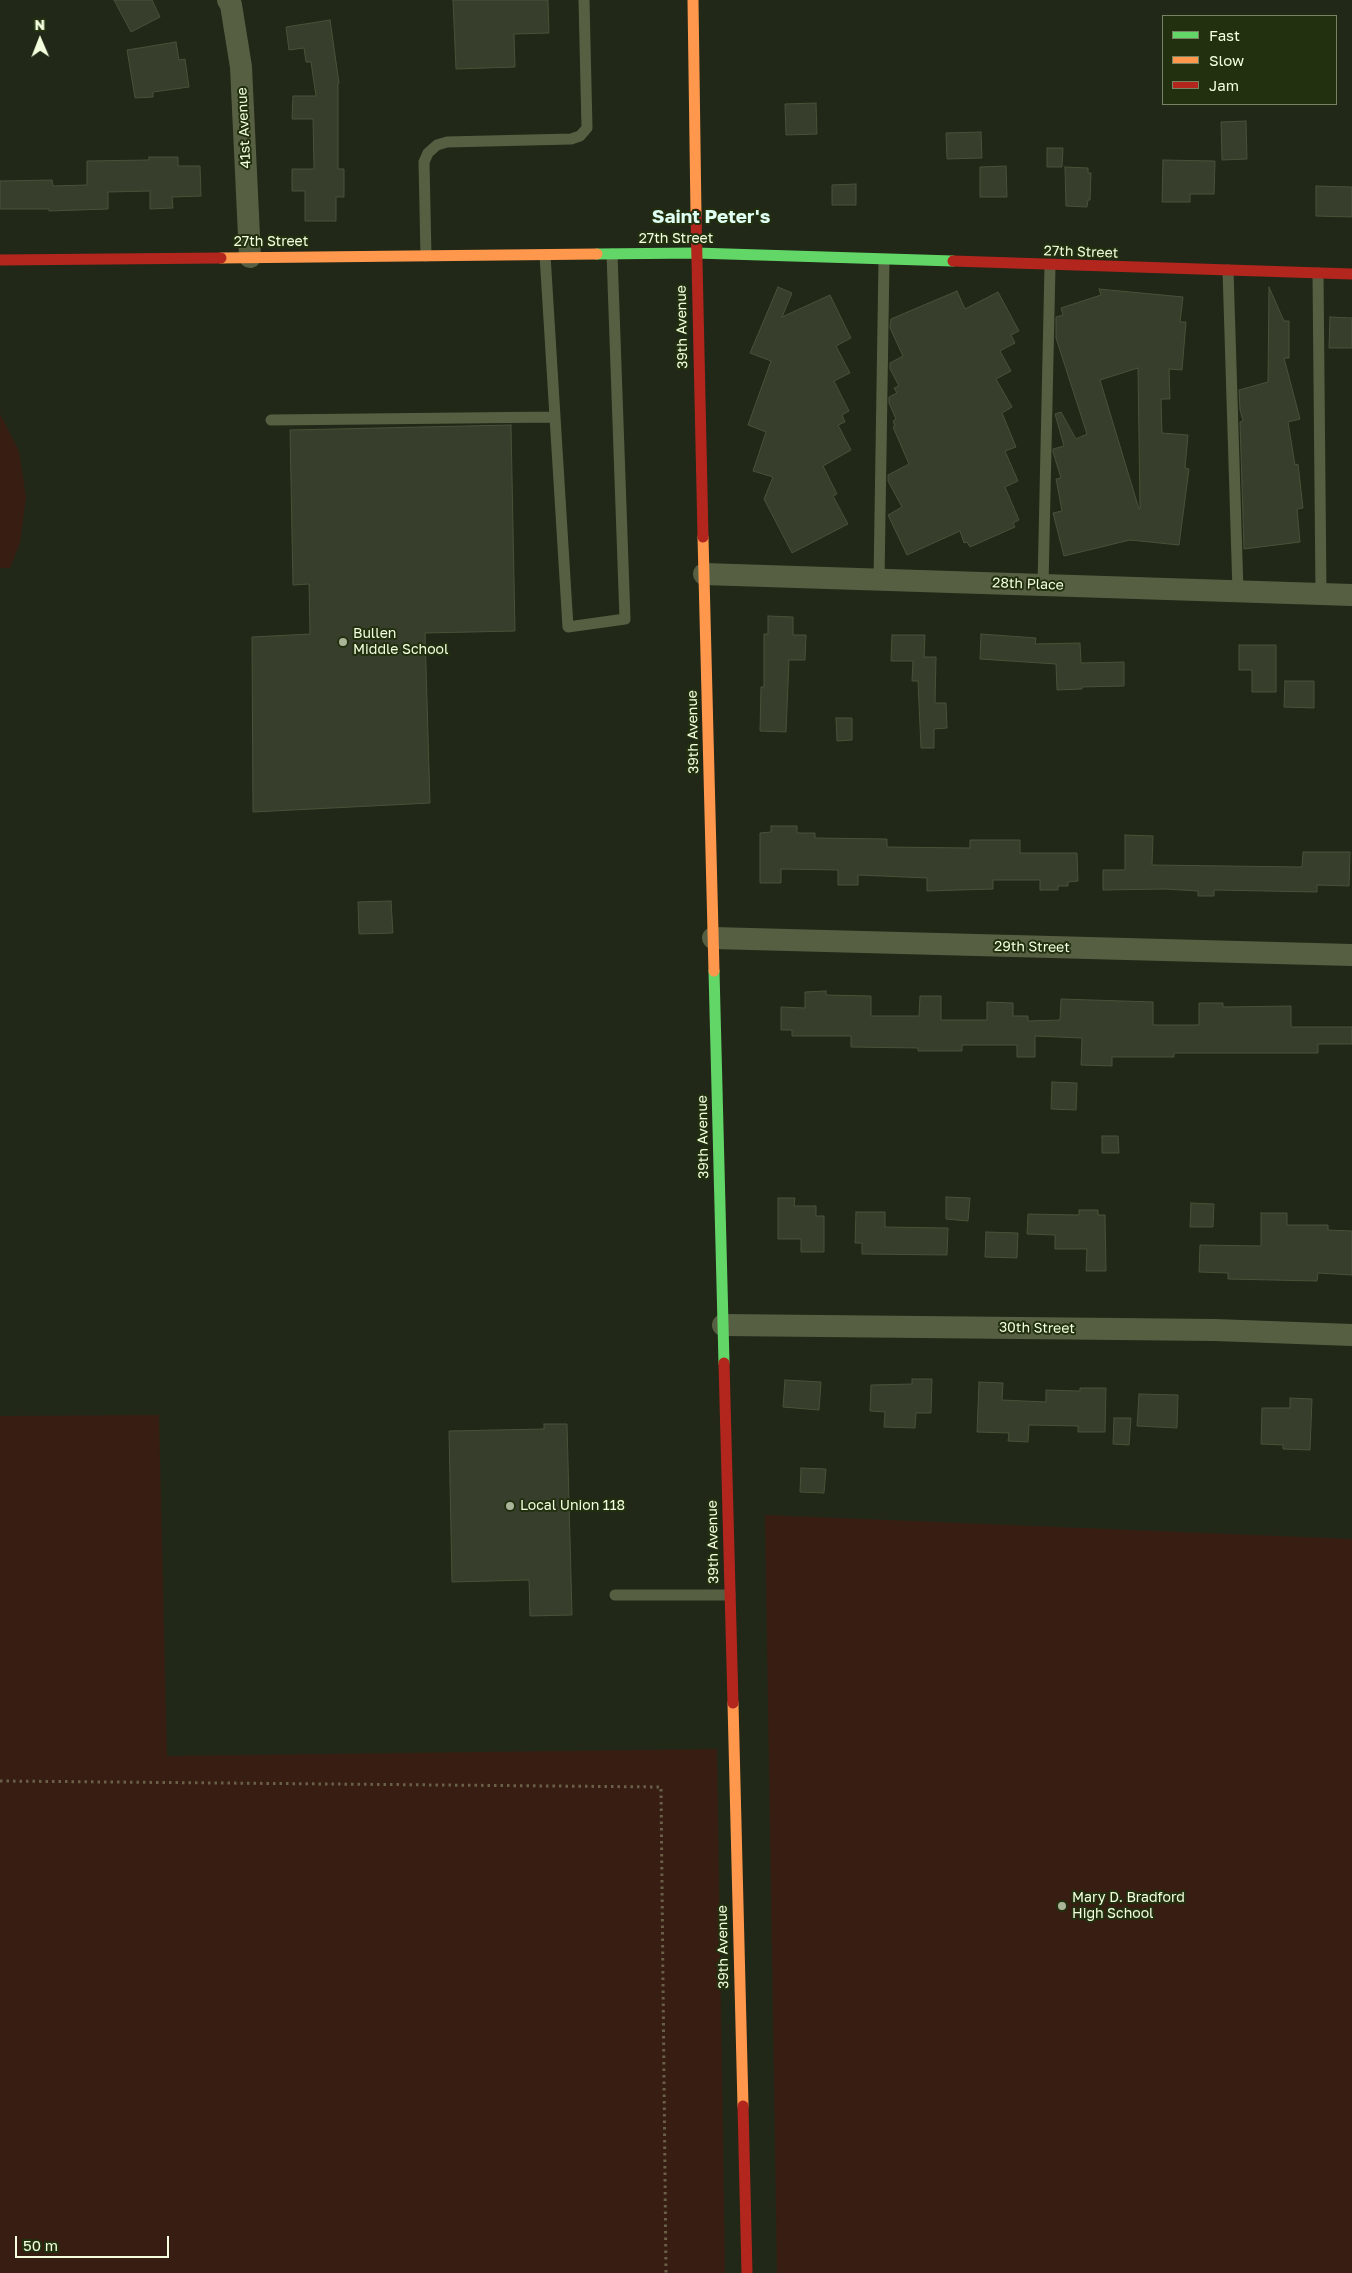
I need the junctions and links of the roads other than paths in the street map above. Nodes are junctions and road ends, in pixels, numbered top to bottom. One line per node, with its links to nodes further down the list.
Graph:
1 (228, 0): 8 (street, 41st Avenue)
2 (584, 0): 7 (lane)
3 (693, 0): 4 (street, 39th Avenue)
4 (696, 253): 5 (street, 27th Street); 10 (street, 27th Street); 17 (street, 39th Avenue)
5 (612, 254): 6 (street, 27th Street); 15 (lane)
6 (545, 255): 7 (street, 27th Street); 15 (lane)
7 (426, 256): 8 (street, 27th Street)
8 (250, 257): 9 (street, 27th Street)
9 (0, 260)
10 (884, 260): 11 (street, 27th Street); 18 (lane)
11 (1050, 266): 12 (street, 27th Street); 19 (lane)
12 (1228, 270): 13 (street, 27th Street); 20 (lane)
13 (1318, 273): 14 (street, 27th Street); 21 (lane)
14 (1352, 274)
15 (555, 417): 16 (lane)
16 (271, 420)
17 (704, 574): 18 (street, 28th Place); 23 (street, 39th Avenue)
18 (879, 580): 19 (street, 28th Place)
19 (1043, 585): 20 (street, 28th Place)
20 (1238, 591): 21 (street, 28th Place)
21 (1321, 594): 22 (street, 28th Place)
22 (1352, 595)
23 (713, 938): 24 (street, 29th Street); 25 (street, 39th Avenue)
24 (1352, 955)
25 (723, 1325): 26 (street, 30th Street); 28 (street, 39th Avenue)
26 (1352, 1335)
27 (615, 1595): 28 (lane)
28 (730, 1595): 29 (street, 39th Avenue)
29 (747, 2273)

